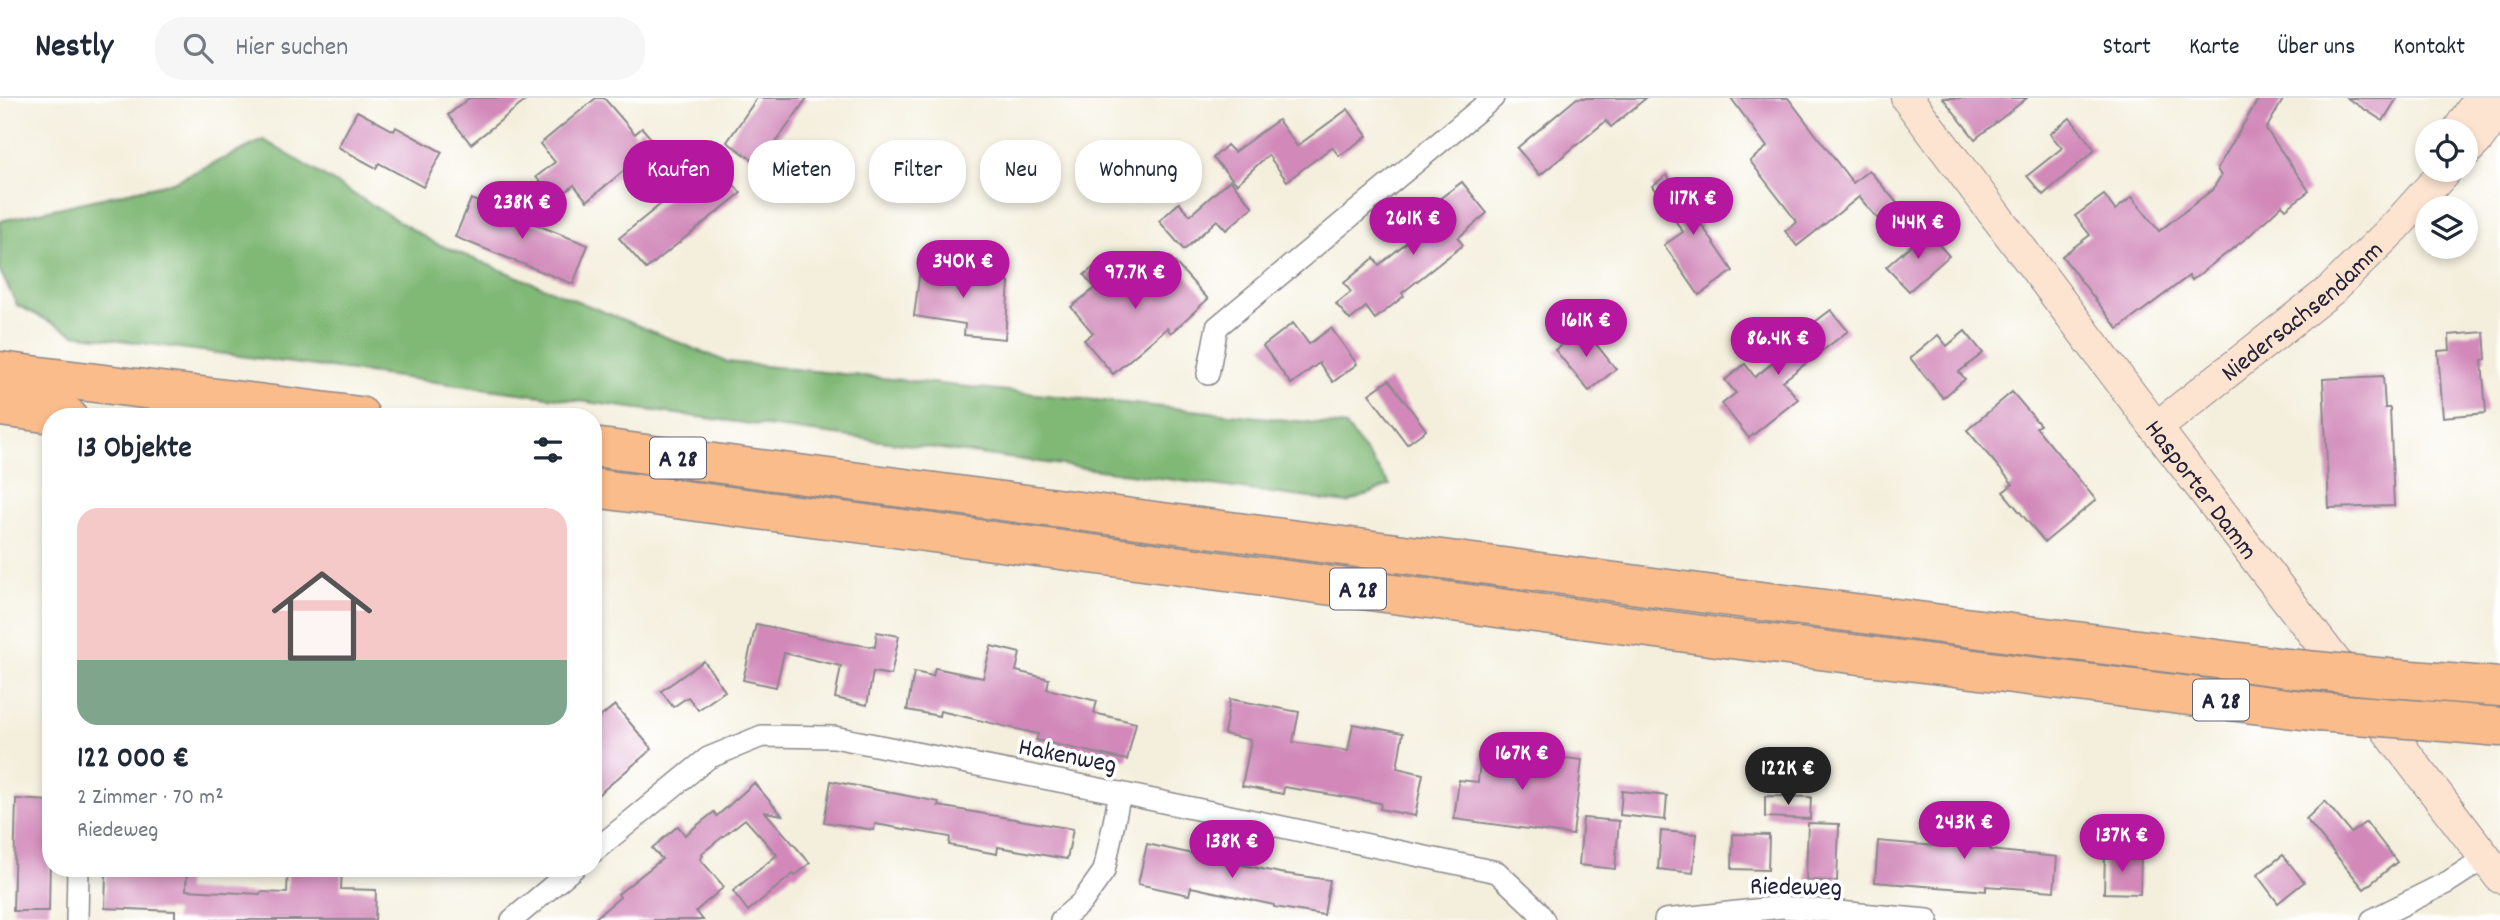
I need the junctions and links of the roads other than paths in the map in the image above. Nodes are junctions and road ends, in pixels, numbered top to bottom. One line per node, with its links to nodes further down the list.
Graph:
1 (1493, 98): 8 (street)
2 (1907, 98): 12 (main road, Hasporter Damm)
3 (2480, 98): 5 (main road)
4 (2500, 110): 6 (main road)
5 (2466, 119)
6 (2478, 139)
7 (2433, 182): 12 (main road, Niedersachsendamm)
8 (1208, 374)
9 (1, 383): 10 (highway); 11 (highway)
10 (51, 408)
11 (273, 408)
12 (2155, 428): 19 (main road, Hasporter Damm)
13 (602, 448): 15 (highway, A 28, bridge)
14 (602, 489): 16 (highway, A 28, bridge)
15 (2500, 687)
16 (2500, 727)
17 (1120, 793): 18 (street, Hakenweg); 24 (street); 25 (street, Hakenweg)
18 (602, 845)
19 (2493, 868): 28 (street)
20 (78, 877): 22 (street)
21 (563, 877): 23 (street)
22 (77, 920)
23 (512, 920)
24 (1061, 920)
25 (1544, 920)
26 (1665, 920): 27 (street, Riedeweg)
27 (1928, 920)
28 (2372, 920)

